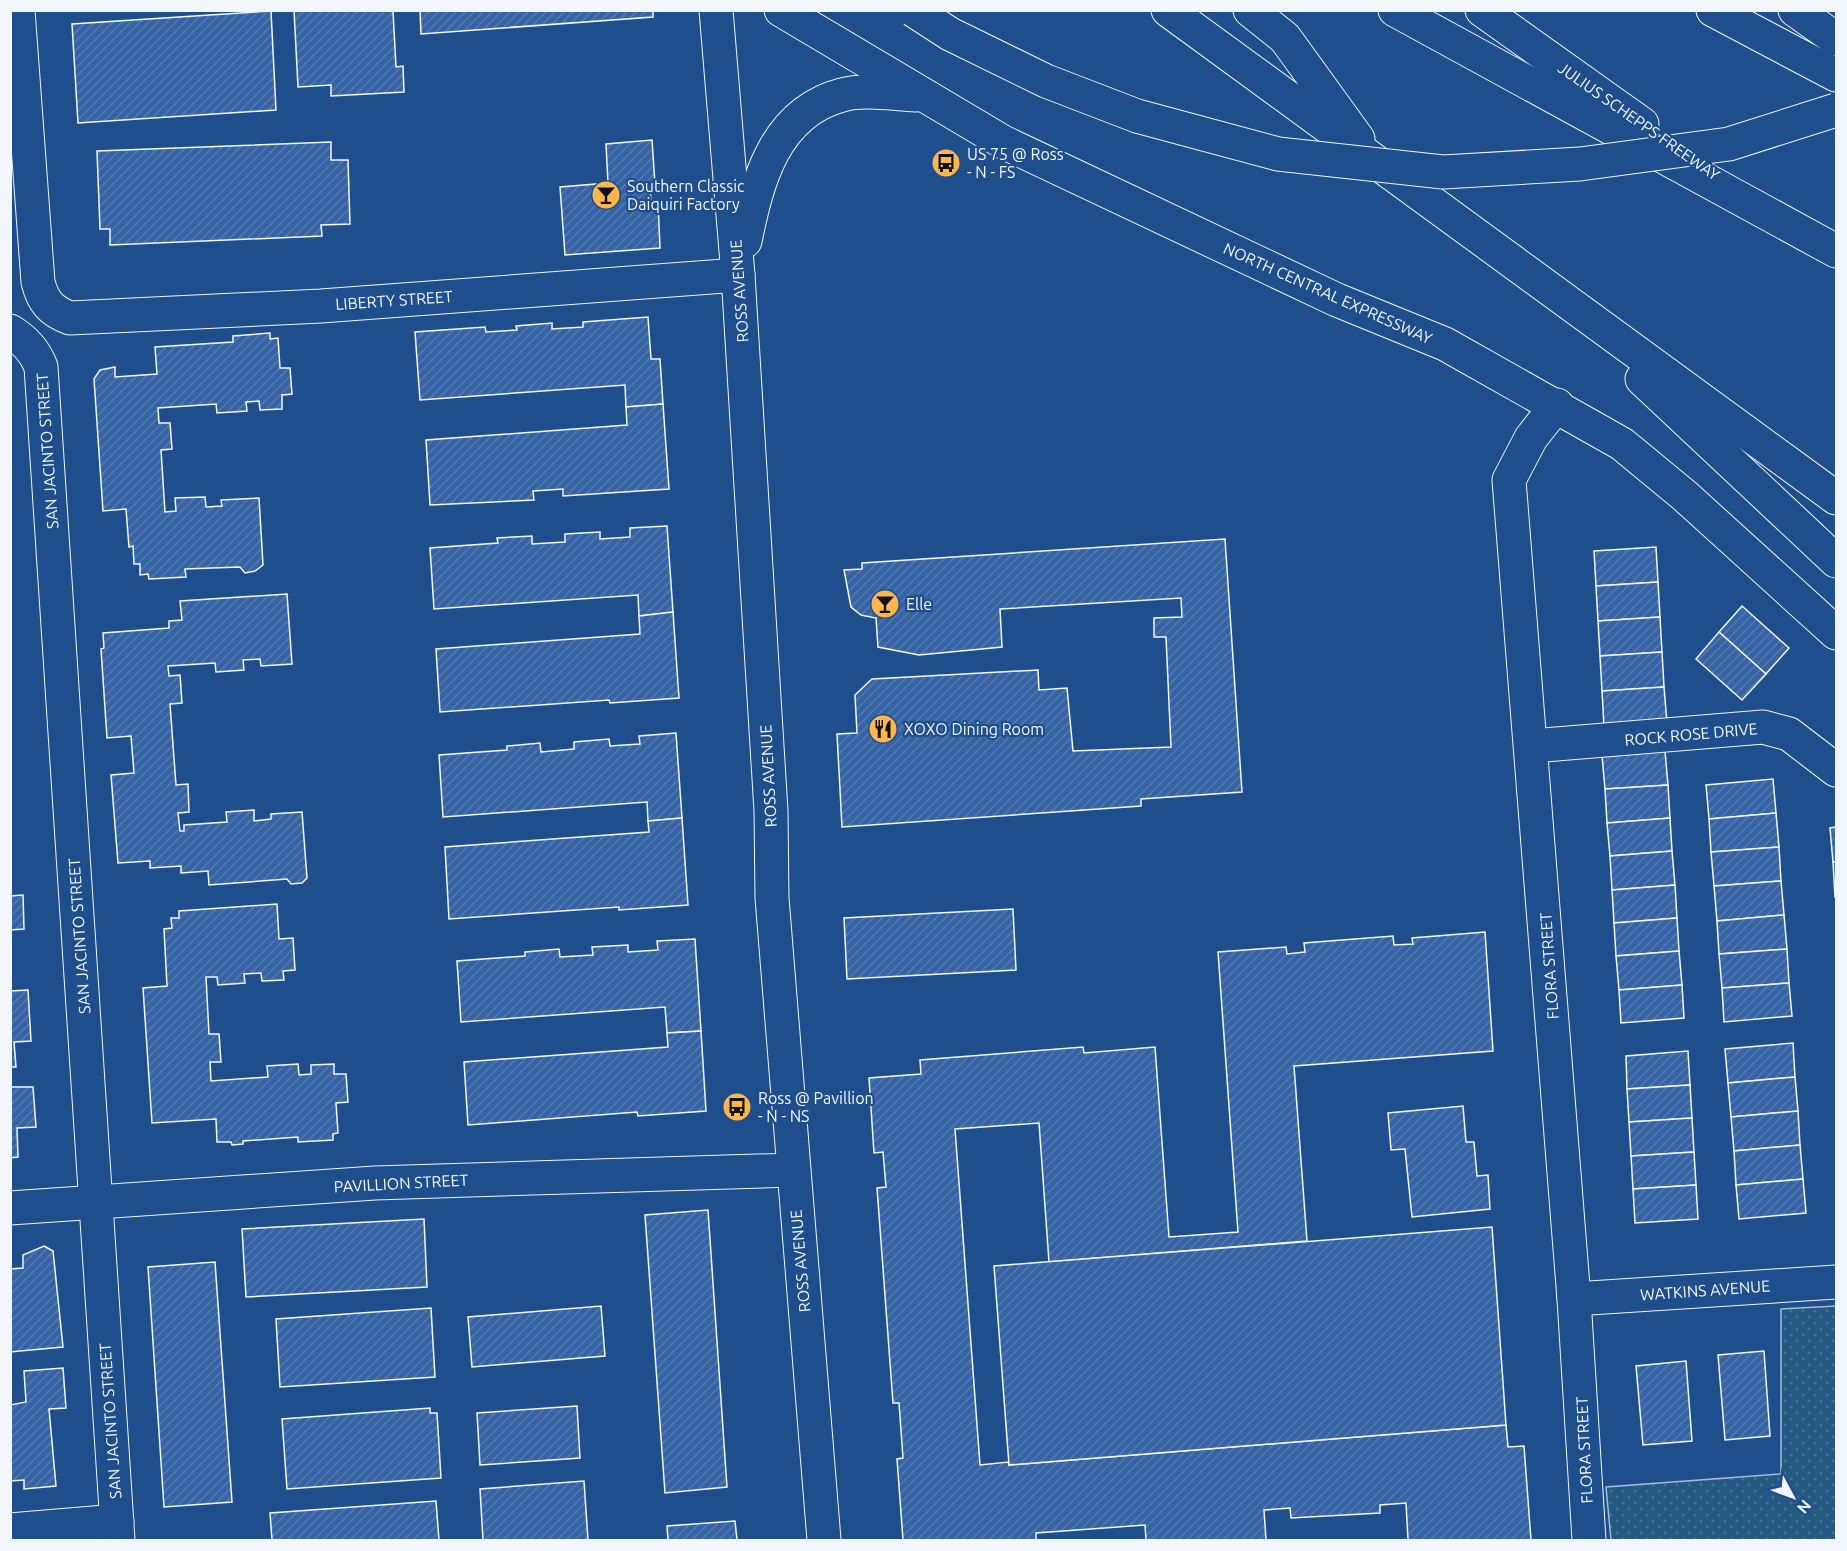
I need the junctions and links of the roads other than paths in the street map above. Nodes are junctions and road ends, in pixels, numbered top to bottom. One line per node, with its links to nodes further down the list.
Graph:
1 (18, 10): 21 (main road, LIBERTY STREET)
2 (716, 10): 21 (main road, ROSS AVENUE)
3 (781, 10): 13 (main road, NORTH CENTRAL EXPRESSWAY)
4 (807, 10): 13 (main road)
5 (913, 10): 16 (main road, bridge)
6 (1168, 10): 17 (main road)
7 (1250, 10): 17 (main road)
8 (1395, 10): 18 (main road)
9 (1482, 10): 18 (main road, JULIUS SCHEPPS FREEWAY)
10 (1713, 10): 14 (main road)
11 (1795, 10): 12 (main road)
12 (1836, 39)
13 (844, 50): 15 (main road, NORTH CENTRAL EXPRESSWAY)
14 (1836, 75)
15 (921, 95): 21 (main road); 23 (main road, NORTH CENTRAL EXPRESSWAY)
16 (1836, 110)
17 (1376, 164): 19 (main road)
18 (1798, 229): 20 (main road)
19 (1477, 237): 24 (main road); 25 (main road)
20 (1836, 250)
21 (738, 275): 29 (main road, ROSS AVENUE)
22 (16, 334): 30 (main road, SAN JACINTO STREET)
23 (1557, 405): 26 (main road, NORTH CENTRAL EXPRESSWAY); 27 (main road, FLORA STREET)
24 (1836, 498)
25 (1836, 561)
26 (1836, 633)
27 (1532, 746): 28 (main road, ROCK ROSE DRIVE); 33 (main road, FLORA STREET)
28 (1836, 770)
29 (792, 1170): 30 (main road, PAVILLION STREET); 36 (main road, ROSS AVENUE)
30 (94, 1202): 31 (main road, PAVILLION STREET); 35 (main road, SAN JACINTO STREET)
31 (10, 1208)
32 (1836, 1282): 33 (main road, WATKINS AVENUE)
33 (1574, 1299): 37 (main road, FLORA STREET)
34 (10, 1530): 35 (main road)
35 (118, 1531)
36 (824, 1540)
37 (1589, 1540)

